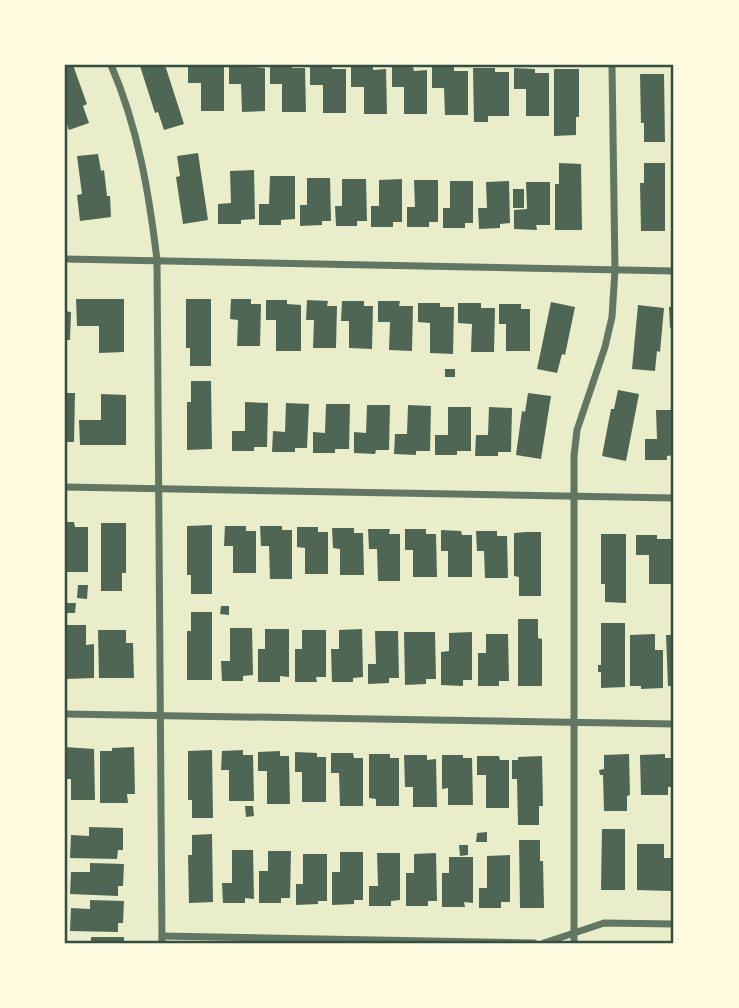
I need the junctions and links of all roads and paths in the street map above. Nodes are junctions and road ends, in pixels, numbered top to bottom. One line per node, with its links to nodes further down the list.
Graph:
1 (111, 65): 4 (street)
2 (612, 65): 5 (street)
3 (65, 259): 4 (street)
4 (157, 260): 5 (street); 8 (street)
5 (615, 270): 6 (street); 9 (street)
6 (674, 271)
7 (65, 487): 8 (street)
8 (157, 489): 9 (street); 12 (street)
9 (575, 497): 10 (street); 13 (street)
10 (674, 499)
11 (65, 715): 12 (street)
12 (159, 717): 13 (street); 17 (street)
13 (574, 722): 14 (street); 16 (street)
14 (674, 724)
15 (674, 924): 16 (street)
16 (573, 934): 19 (street); 20 (street)
17 (162, 940): 18 (street)
18 (534, 943)
19 (544, 943)
20 (573, 943)

